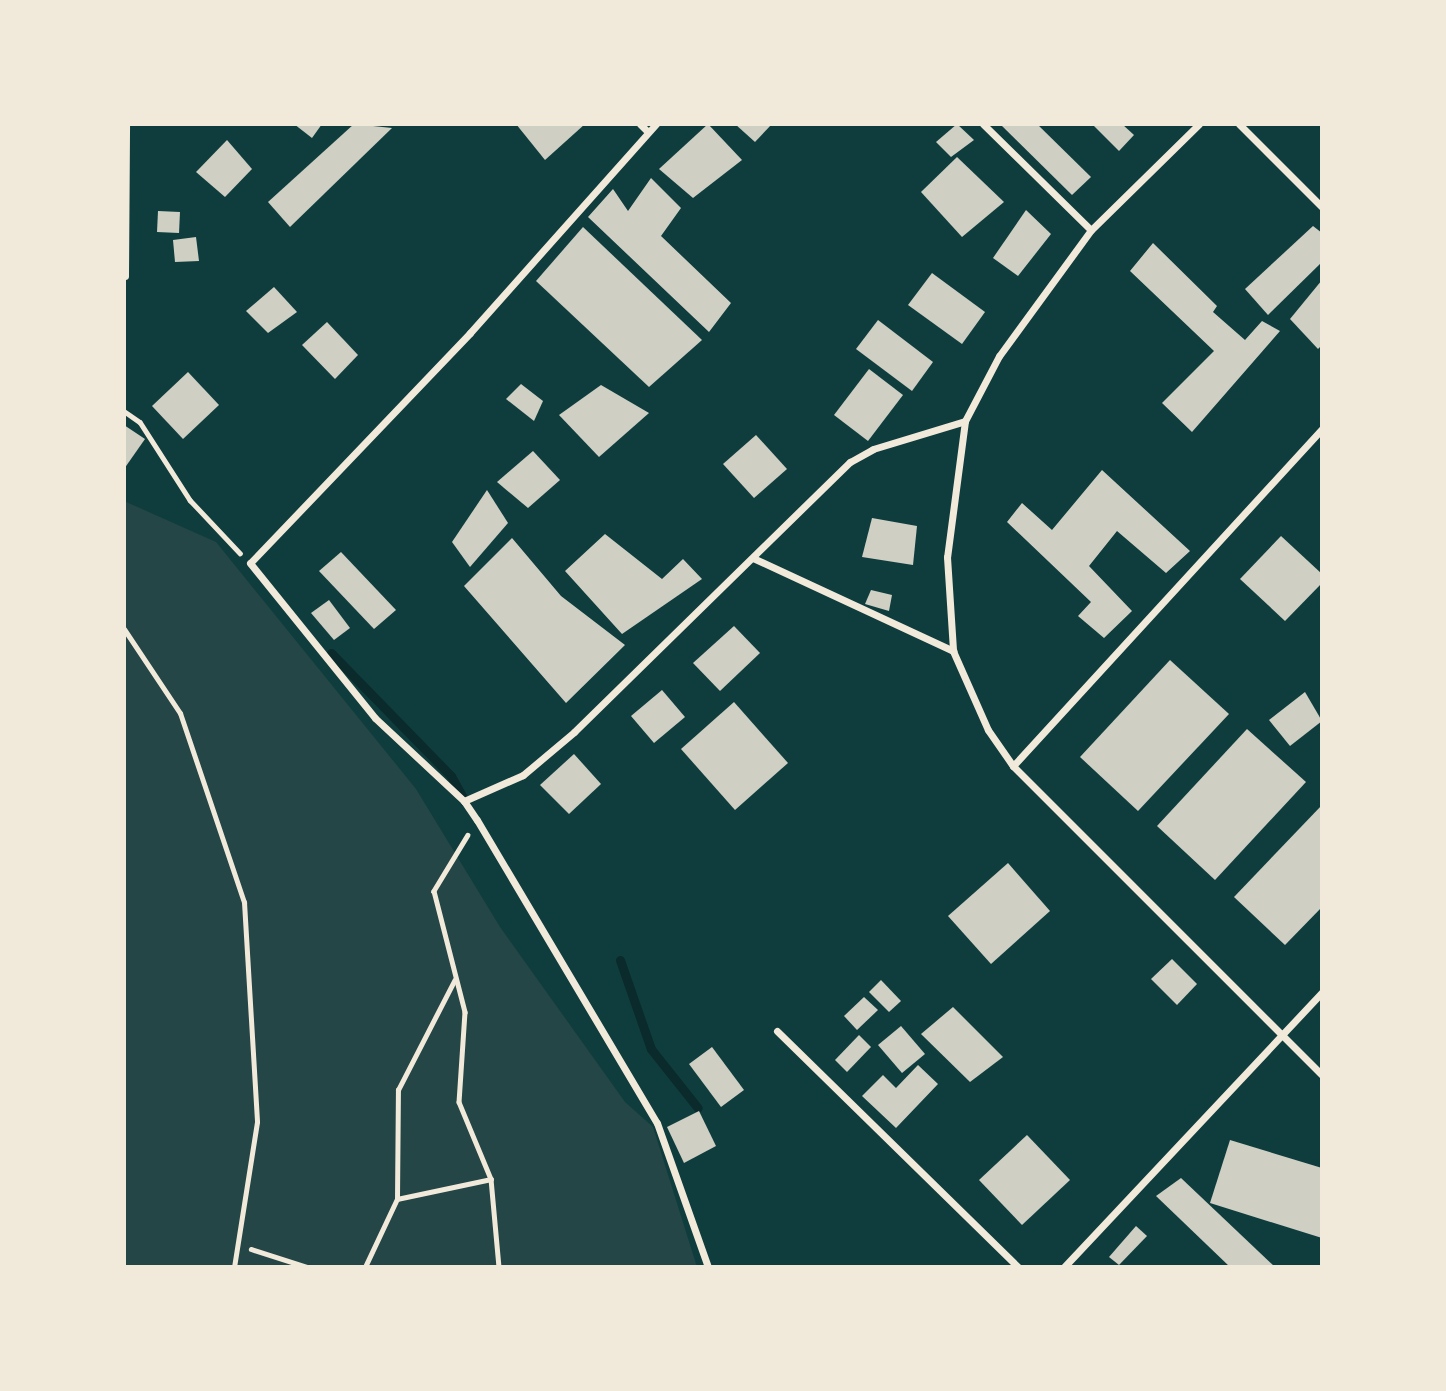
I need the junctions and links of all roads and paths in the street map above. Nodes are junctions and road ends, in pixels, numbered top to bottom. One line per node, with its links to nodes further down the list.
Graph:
1 (126, 124): 10 (street)
2 (640, 124): 7 (street)
3 (656, 124): 7 (street)
4 (983, 124): 9 (street)
5 (1199, 124): 9 (street)
6 (1240, 124): 8 (street)
7 (648, 132): 15 (street)
8 (1322, 207)
9 (1091, 230): 12 (street)
10 (125, 276)
11 (124, 411): 15 (path)
12 (965, 421): 14 (street); 17 (street)
13 (1322, 429): 18 (street)
14 (753, 558): 17 (street); 19 (street)
15 (250, 563): 19 (street)
16 (124, 629): 28 (lane)
17 (953, 651): 18 (street)
18 (1013, 766): 24 (street)
19 (464, 802): 20 (street)
20 (477, 820): 21 (path); 33 (street)
21 (454, 980): 26 (path); 27 (path)
22 (1322, 992): 24 (street)
23 (777, 1031): 34 (street)
24 (1281, 1036): 25 (street); 35 (street)
25 (1322, 1075)
26 (491, 1179): 27 (path); 32 (path)
27 (397, 1199): 31 (path)
28 (240, 1245): 29 (lane); 30 (path)
29 (234, 1267)
30 (307, 1267)
31 (365, 1267)
32 (499, 1267)
33 (708, 1267)
34 (1018, 1267)
35 (1064, 1267)

